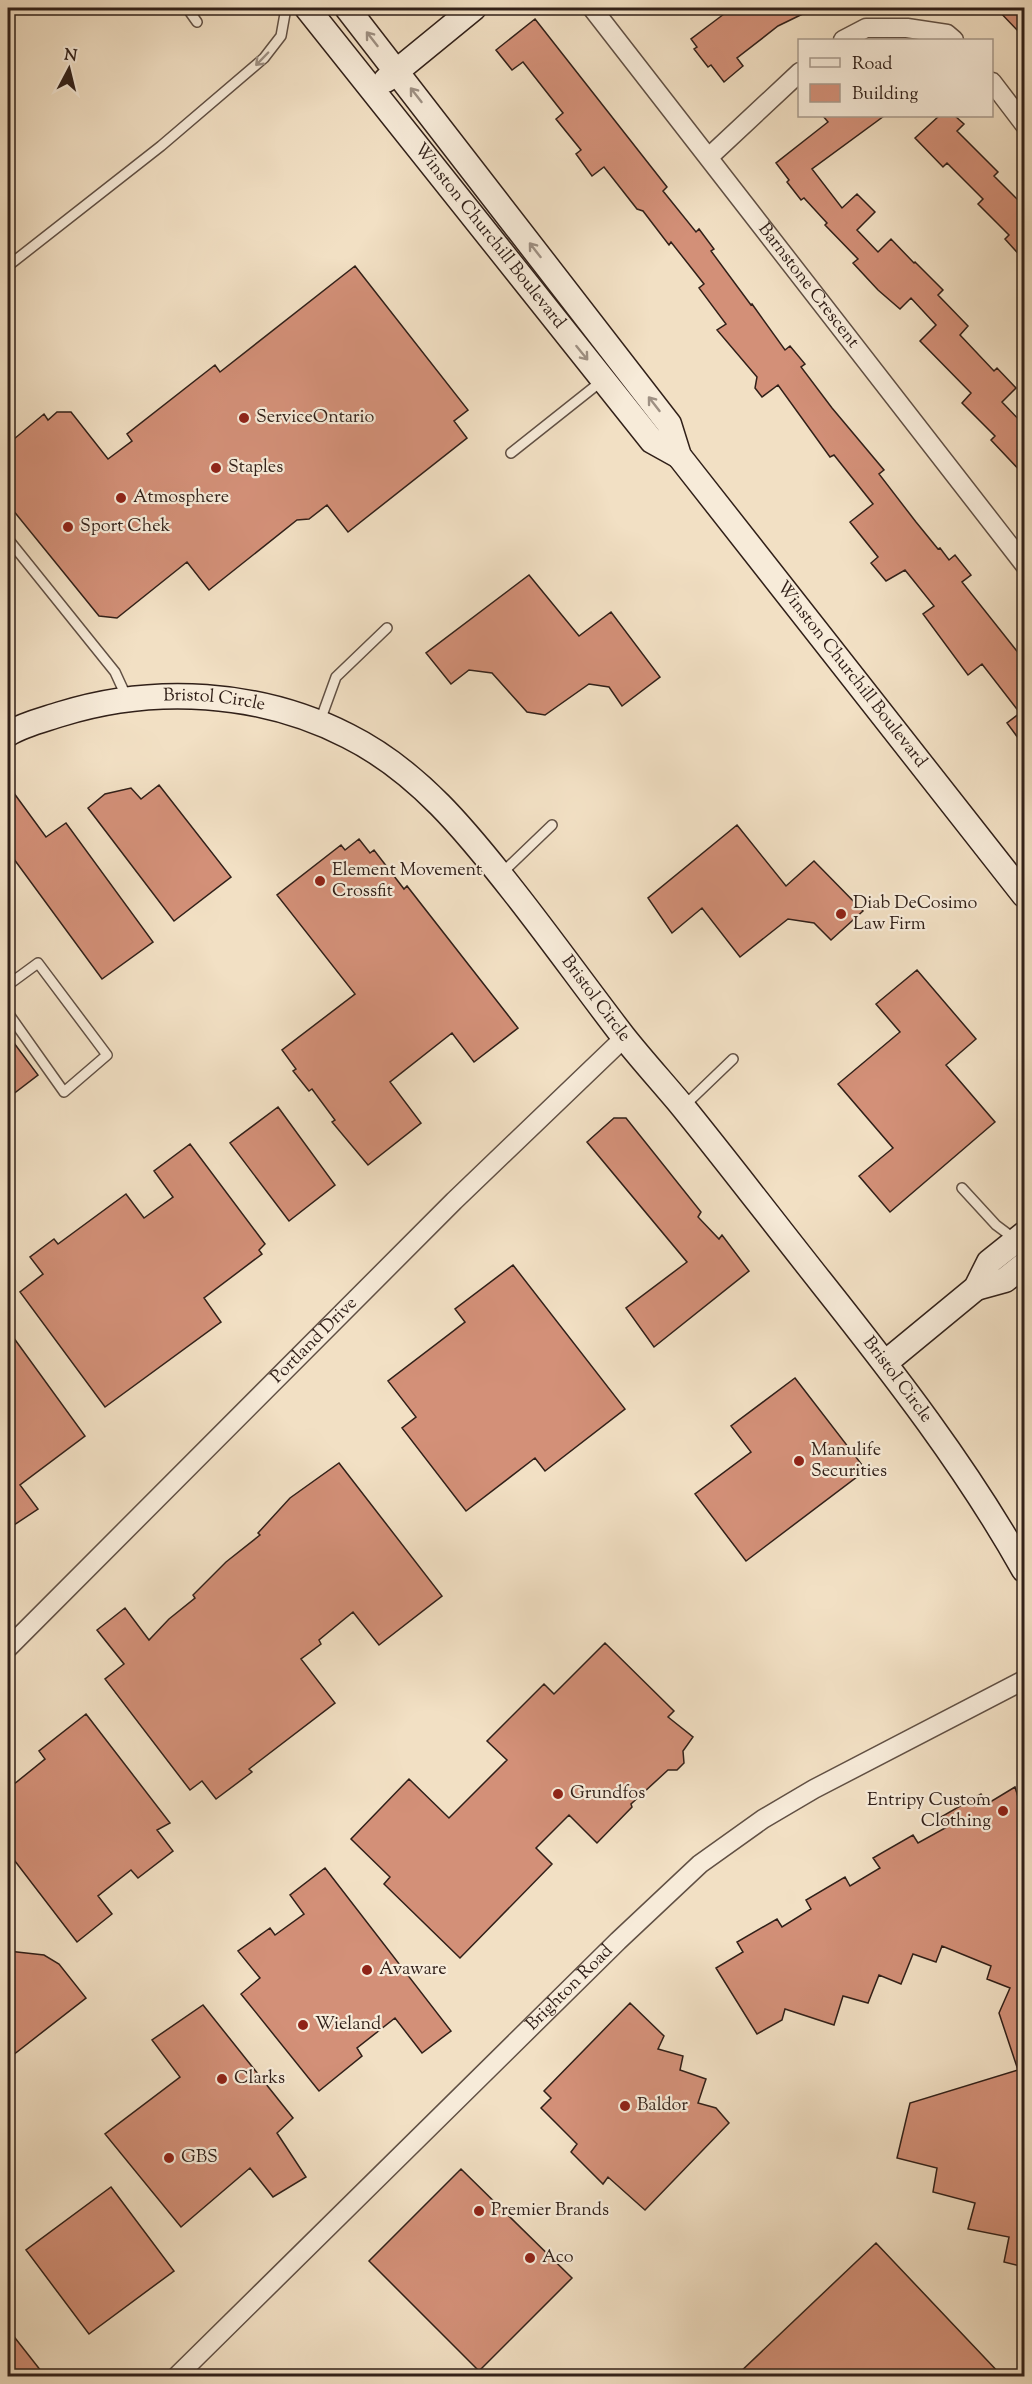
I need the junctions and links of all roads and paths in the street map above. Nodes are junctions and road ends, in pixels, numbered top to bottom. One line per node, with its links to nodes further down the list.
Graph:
1 (187, 8): 7 (lane)
2 (286, 8): 16 (lane, one-way to 16)
3 (307, 8): 13 (street, Winston Churchill Boulevard)
4 (347, 8): 10 (street, Winston Churchill Boulevard, one-way to 4)
5 (474, 8): 10 (street)
6 (592, 8): 15 (street, Barnstone Crescent)
7 (197, 22)
8 (845, 39): 9 (street)
9 (953, 39)
10 (397, 71): 13 (street); 19 (street, Winston Churchill Boulevard, one-way to 10)
11 (798, 74): 15 (street)
12 (993, 83): 14 (street)
13 (373, 91): 17 (street, Winston Churchill Boulevard, one-way to 17)
14 (1024, 124)
15 (709, 157): 21 (street, Barnstone Crescent)
16 (8, 266)
17 (603, 380): 18 (lane); 19 (street, Winston Churchill Boulevard)
18 (511, 453)
19 (680, 456): 30 (street, Winston Churchill Boulevard)
20 (8, 539): 25 (lane)
21 (1024, 564)
22 (8, 620): 24 (lane)
23 (387, 628): 26 (lane)
24 (8, 629)
25 (127, 698): 26 (street, Bristol Circle); 27 (street, Bristol Circle)
26 (319, 723): 29 (street, Bristol Circle)
27 (8, 734)
28 (552, 825): 29 (lane)
29 (500, 874): 33 (street, Bristol Circle)
30 (1024, 895)
31 (8, 985): 32 (lane)
32 (8, 1013)
33 (624, 1038): 35 (street, Bristol Circle); 42 (street, Portland Drive)
34 (733, 1059): 35 (lane)
35 (683, 1107): 40 (street, Bristol Circle)
36 (962, 1188): 37 (lane)
37 (1021, 1237): 39 (street)
38 (1024, 1265): 39 (street)
39 (976, 1287): 40 (street)
40 (885, 1364): 41 (street, Bristol Circle)
41 (1024, 1570)
42 (8, 1648)
43 (1024, 1680): 44 (street, Brighton Road)
44 (177, 2376)

